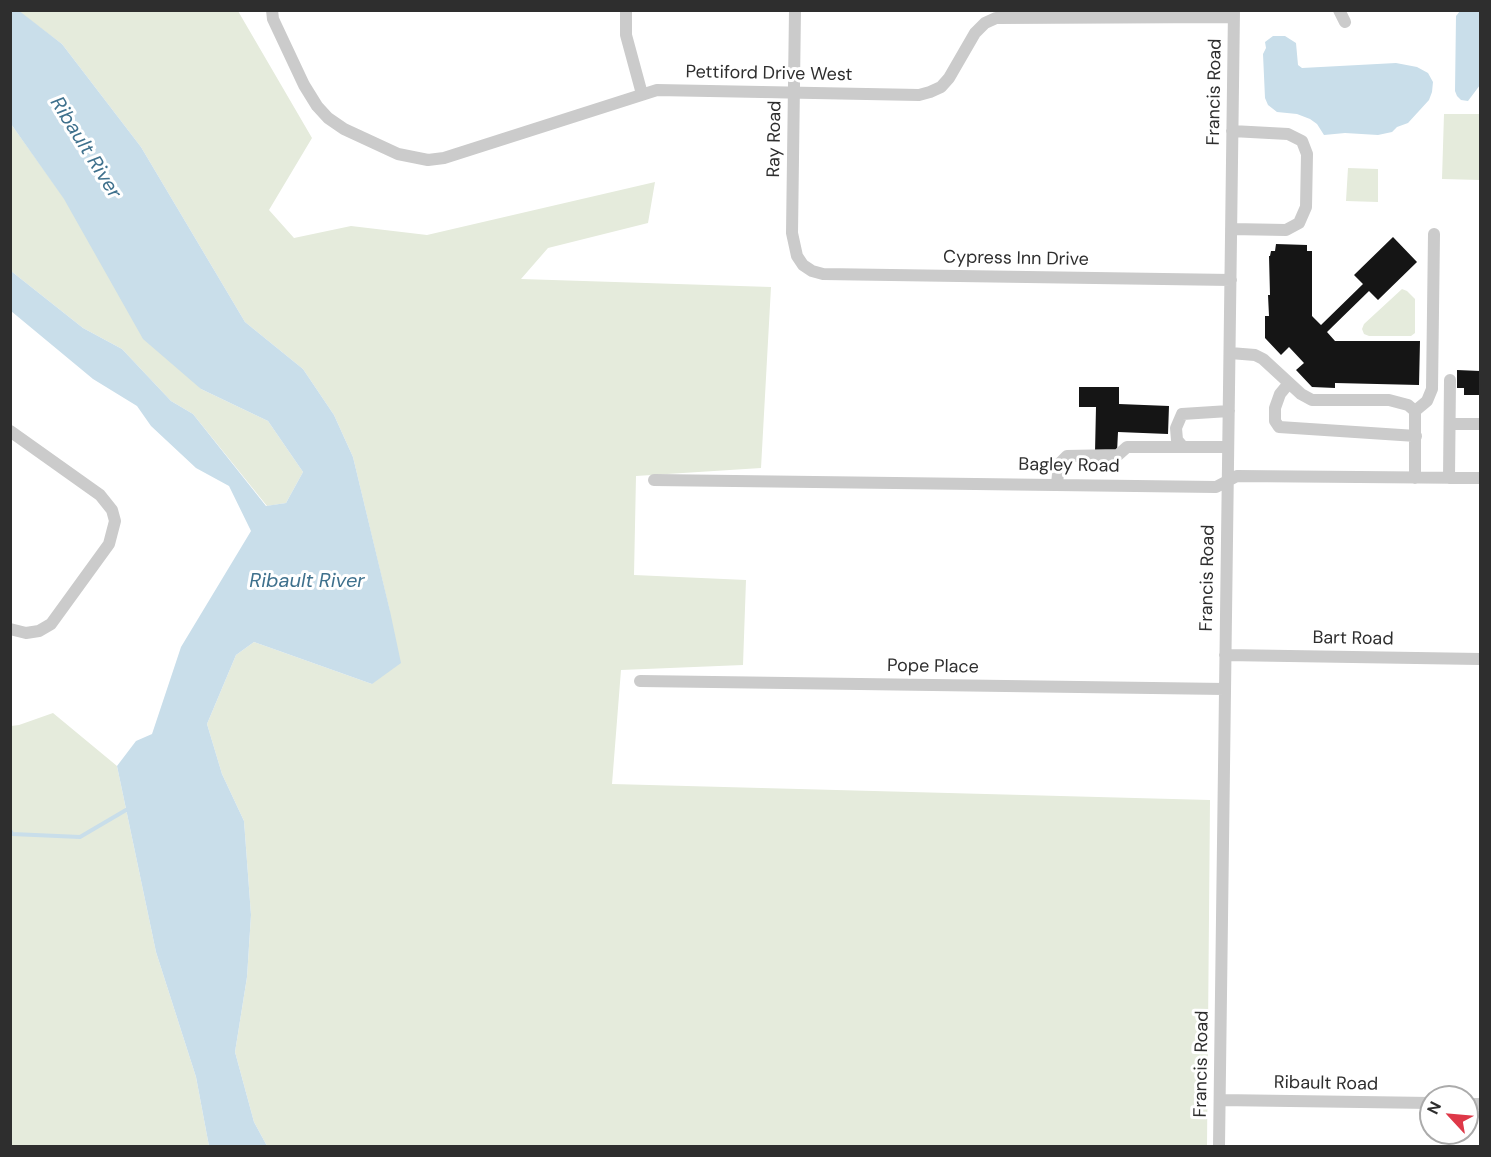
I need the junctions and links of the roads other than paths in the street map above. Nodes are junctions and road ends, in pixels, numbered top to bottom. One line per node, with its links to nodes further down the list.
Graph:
1 (272, 10): 8 (street, Pettiford Drive West)
2 (626, 10): 8 (street)
3 (795, 10): 7 (street, Ray Road)
4 (1339, 10): 6 (street)
5 (1234, 14): 7 (street, Pettiford Drive West); 9 (street, Francis Road)
6 (1345, 22)
7 (794, 93): 8 (street, Pettiford Drive West); 12 (street, Ray Road)
8 (642, 94)
9 (1232, 131): 10 (street, Francis Road); 10 (street)
10 (1231, 229): 13 (street, Francis Road)
11 (1434, 234): 18 (street)
12 (803, 265): 13 (street, Cypress Inn Drive)
13 (1231, 280): 14 (street, Francis Road)
14 (1230, 353): 16 (street); 17 (street, Francis Road)
15 (1450, 380): 19 (street)
16 (1289, 383): 18 (street); 22 (street)
17 (1229, 411): 23 (street); 24 (street, Francis Road)
18 (1415, 411): 22 (street)
19 (1450, 424): 20 (street); 26 (street)
20 (1480, 424)
21 (10, 431): 31 (street)
22 (1416, 436): 25 (street)
23 (1183, 447): 24 (street); 30 (street)
24 (1228, 447): 29 (street, Francis Road)
25 (1415, 478): 26 (street, Bagley Road); 29 (street, Bagley Road)
26 (1449, 478): 27 (street, Bagley Road)
27 (1480, 478)
28 (654, 480): 30 (street, Bagley Road)
29 (1227, 481): 30 (street, Bagley Road); 32 (street, Francis Road)
30 (1057, 484)
31 (10, 629)
32 (1225, 655): 33 (street, Bart Road); 35 (street, Francis Road)
33 (1480, 659)
34 (640, 681): 35 (street, Pope Place)
35 (1225, 689): 36 (street, Francis Road)
36 (1220, 1100): 37 (street, Ribault Road); 38 (street, Francis Road)
37 (1419, 1103)
38 (1220, 1146)

